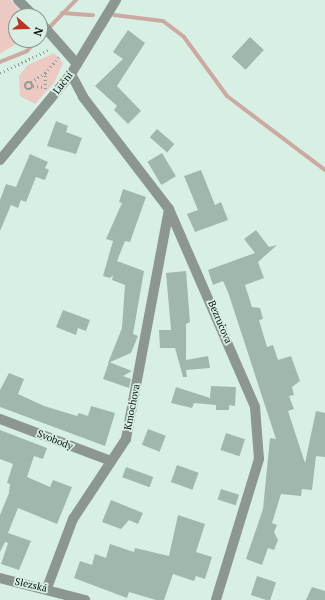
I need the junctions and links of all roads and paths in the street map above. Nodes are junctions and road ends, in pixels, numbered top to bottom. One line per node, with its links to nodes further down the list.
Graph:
1 (18, 0): 3 (street)
2 (116, 0): 7 (street, Luční)
3 (26, 8)
4 (48, 30): 5 (street)
5 (57, 40): 6 (street); 8 (path)
6 (65, 52): 7 (street); 9 (path)
7 (77, 64): 10 (street, Luční)
8 (0, 73)
9 (45, 73): 11 (path); 13 (path)
10 (71, 74): 14 (street, Luční); 16 (street, Bezručova)
11 (31, 82): 12 (path); 12 (path)
12 (33, 86): 13 (path)
13 (44, 87): 14 (path)
14 (51, 99): 15 (street, Luční)
15 (0, 160)
16 (169, 209): 18 (street, Kmochova); 22 (street, Bezručova)
17 (0, 419): 18 (street, Svobody)
18 (111, 461): 20 (street, Kmochova)
19 (0, 578): 20 (street, Slezská)
20 (47, 588): 21 (street, Slezská)
21 (86, 600)
22 (216, 600)

